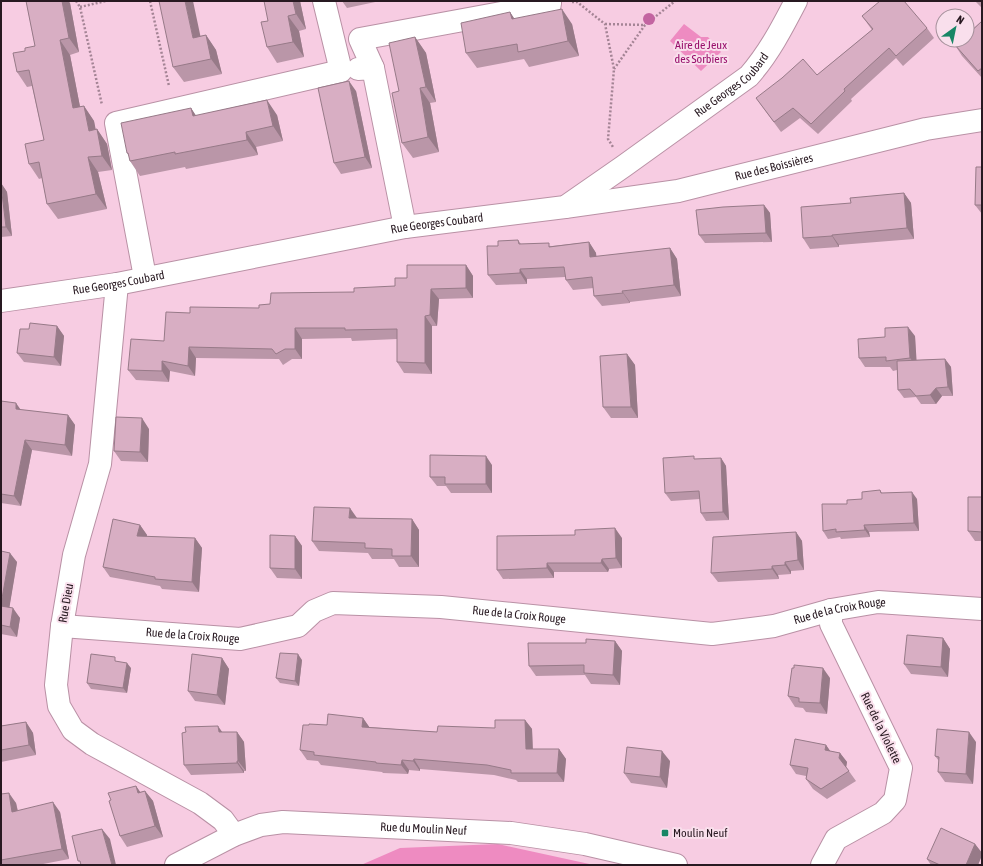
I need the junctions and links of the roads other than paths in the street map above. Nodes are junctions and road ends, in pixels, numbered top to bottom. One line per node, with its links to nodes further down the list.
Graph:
1 (324, 1): 5 (street)
2 (796, 1): 7 (street, Rue Georges Coubard)
3 (550, 2): 4 (street)
4 (373, 68): 5 (street); 8 (street)
5 (341, 70): 9 (street)
6 (982, 120): 7 (street, Rue des Boissières)
7 (565, 207): 8 (street, Rue Georges Coubard)
8 (405, 227): 9 (street, Rue Georges Coubard)
9 (145, 277): 10 (street, Rue Georges Coubard)
10 (117, 284): 11 (street, Rue Georges Coubard); 14 (street, Rue Dieu)
11 (1, 301)
12 (982, 609): 13 (street, Rue de la Croix Rouge)
13 (831, 610): 14 (street, Rue de la Croix Rouge); 18 (street, Rue de la Violette)
14 (62, 626): 15 (street, Rue Dieu)
15 (234, 835): 16 (street, Rue du Moulin Neuf); 17 (street, Rue du Moulin Neuf)
16 (176, 865)
17 (676, 865)
18 (822, 865)

